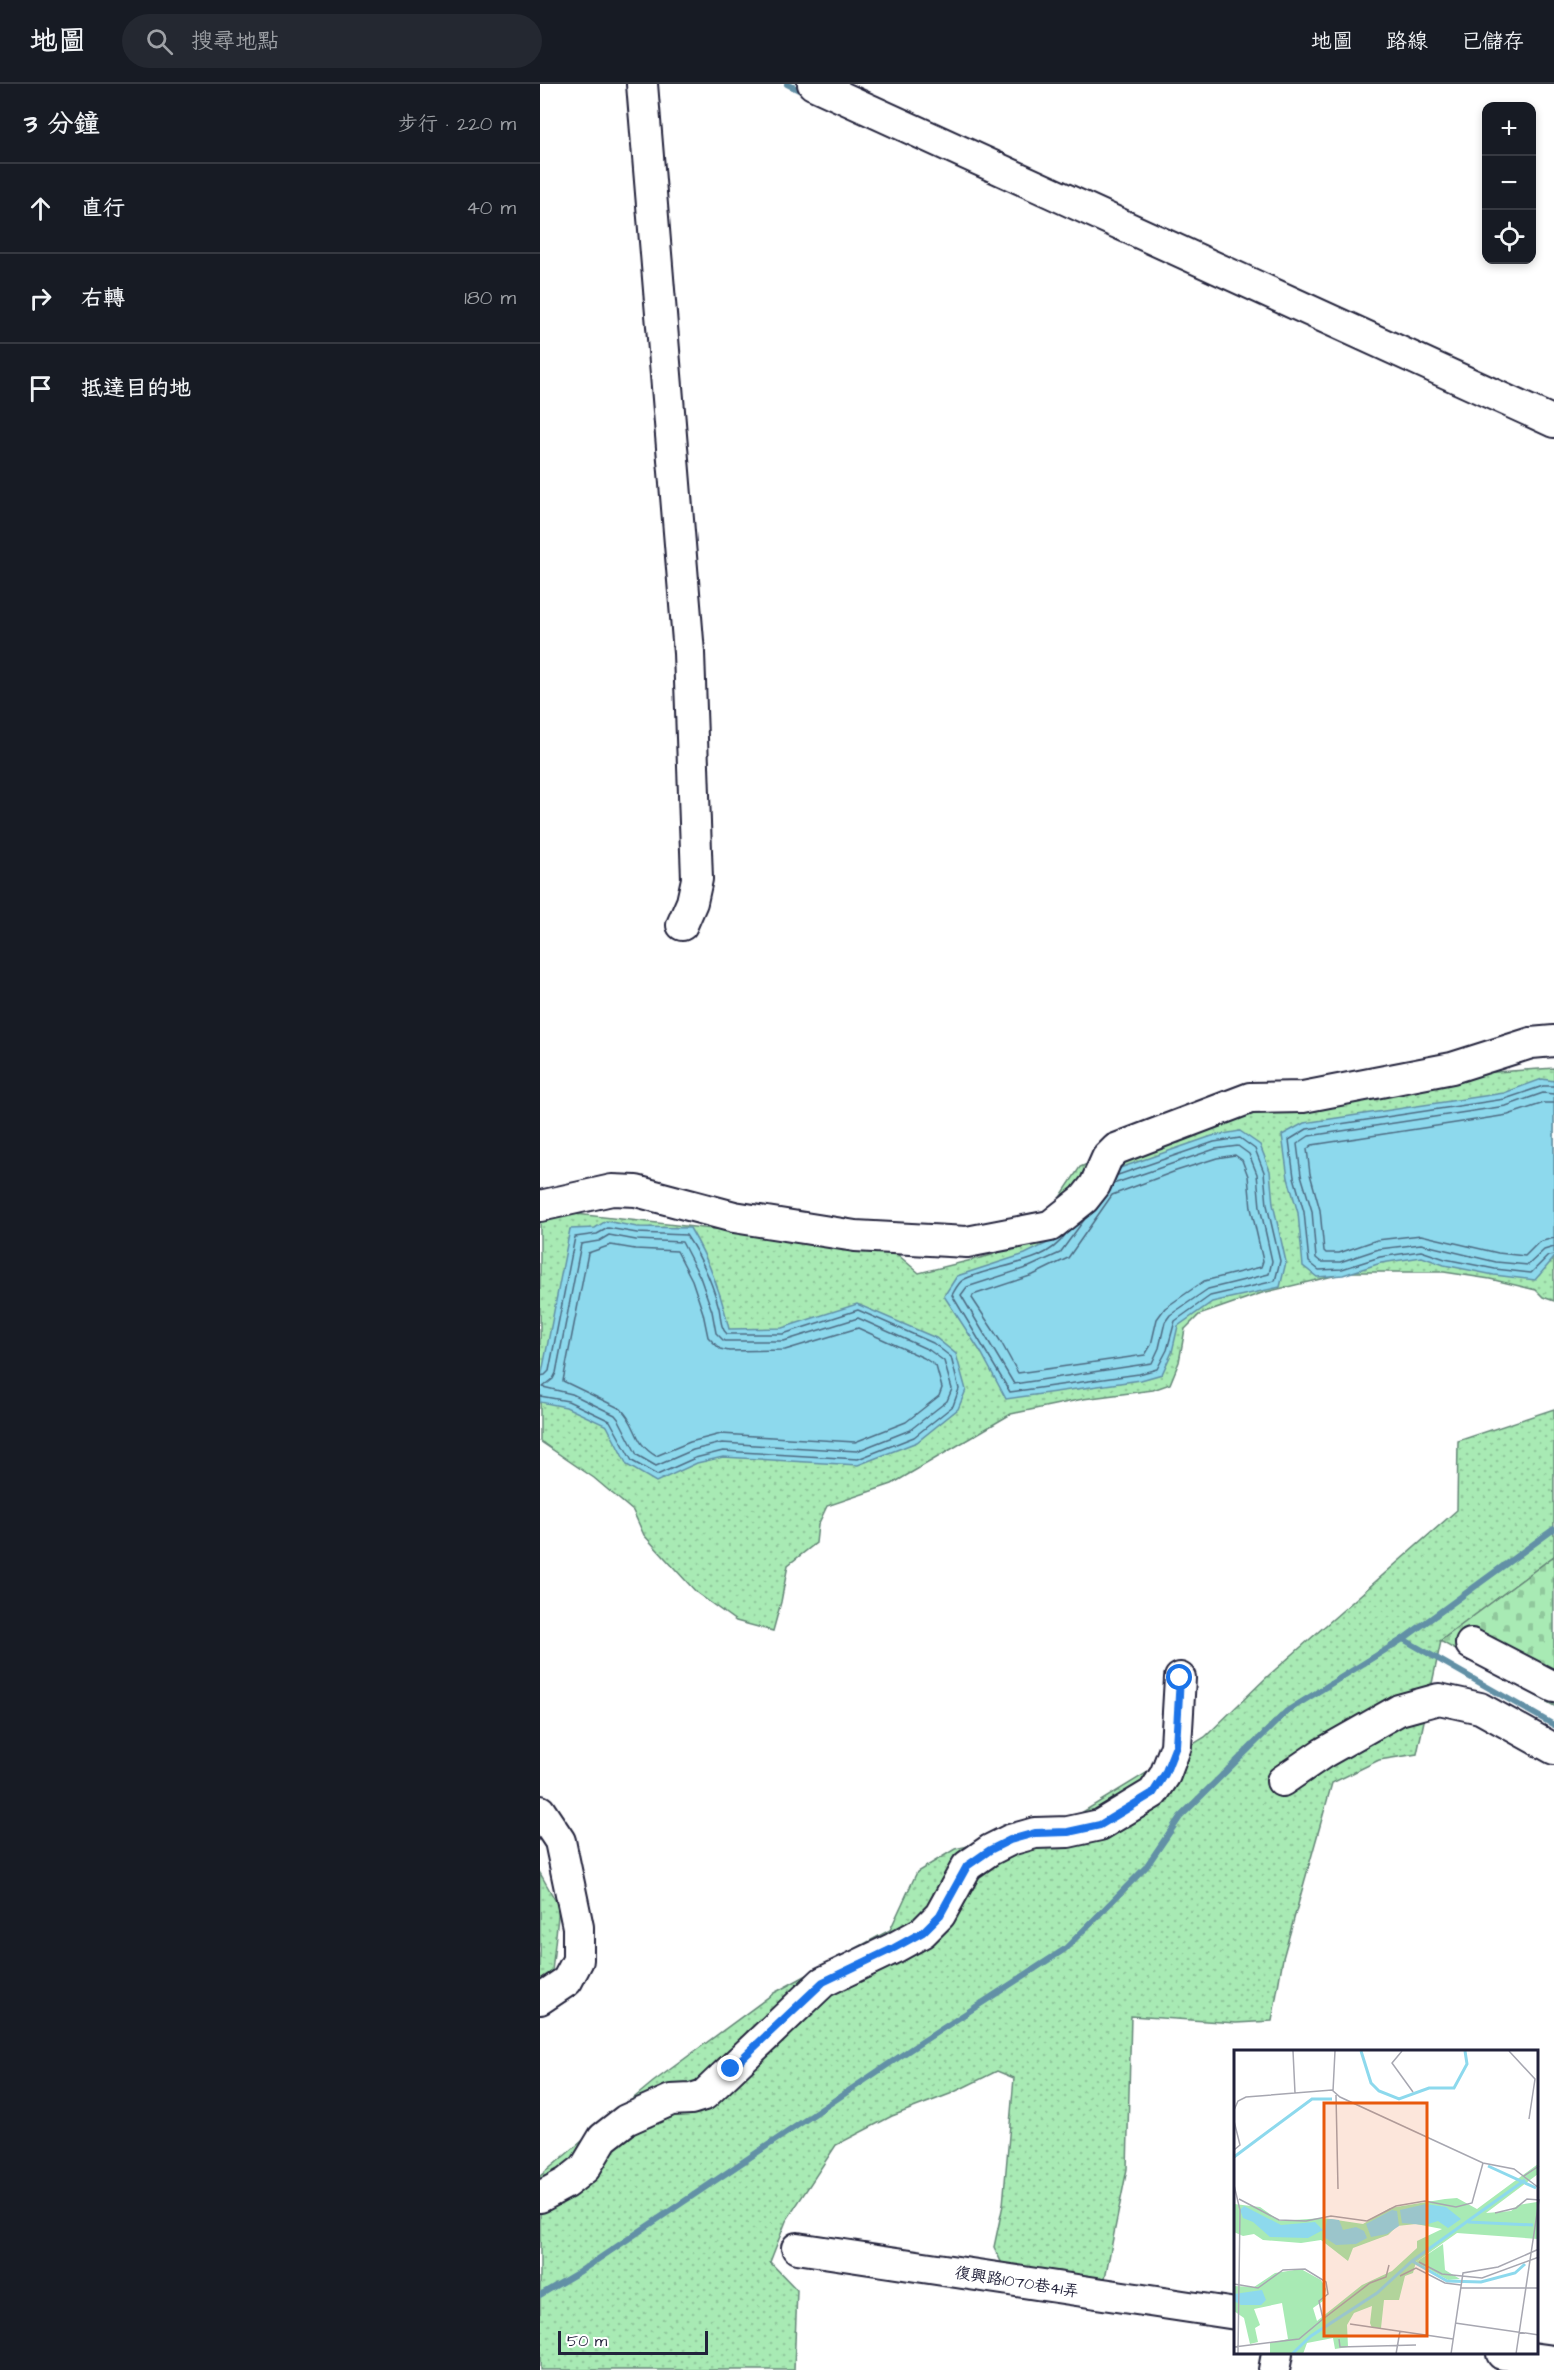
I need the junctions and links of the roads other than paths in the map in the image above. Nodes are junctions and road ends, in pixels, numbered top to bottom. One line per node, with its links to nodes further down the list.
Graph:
1 (642, 84): 4 (lane)
2 (813, 84): 3 (lane)
3 (1554, 422)
4 (682, 925)
5 (1554, 1041): 6 (lane)
6 (540, 1206)
7 (1471, 1644): 9 (lane)
8 (1180, 1678): 14 (lane)
9 (1554, 1687)
10 (1554, 1749): 11 (lane)
11 (1282, 1781)
12 (540, 1811): 13 (lane)
13 (540, 1999)
14 (540, 2196)
15 (797, 2248): 16 (lane, 復興路1070巷41弄)
16 (1234, 2314)
17 (1277, 2355): 20 (lane)
18 (1509, 2355): 19 (lane)
19 (1554, 2361)
20 (1274, 2370)

